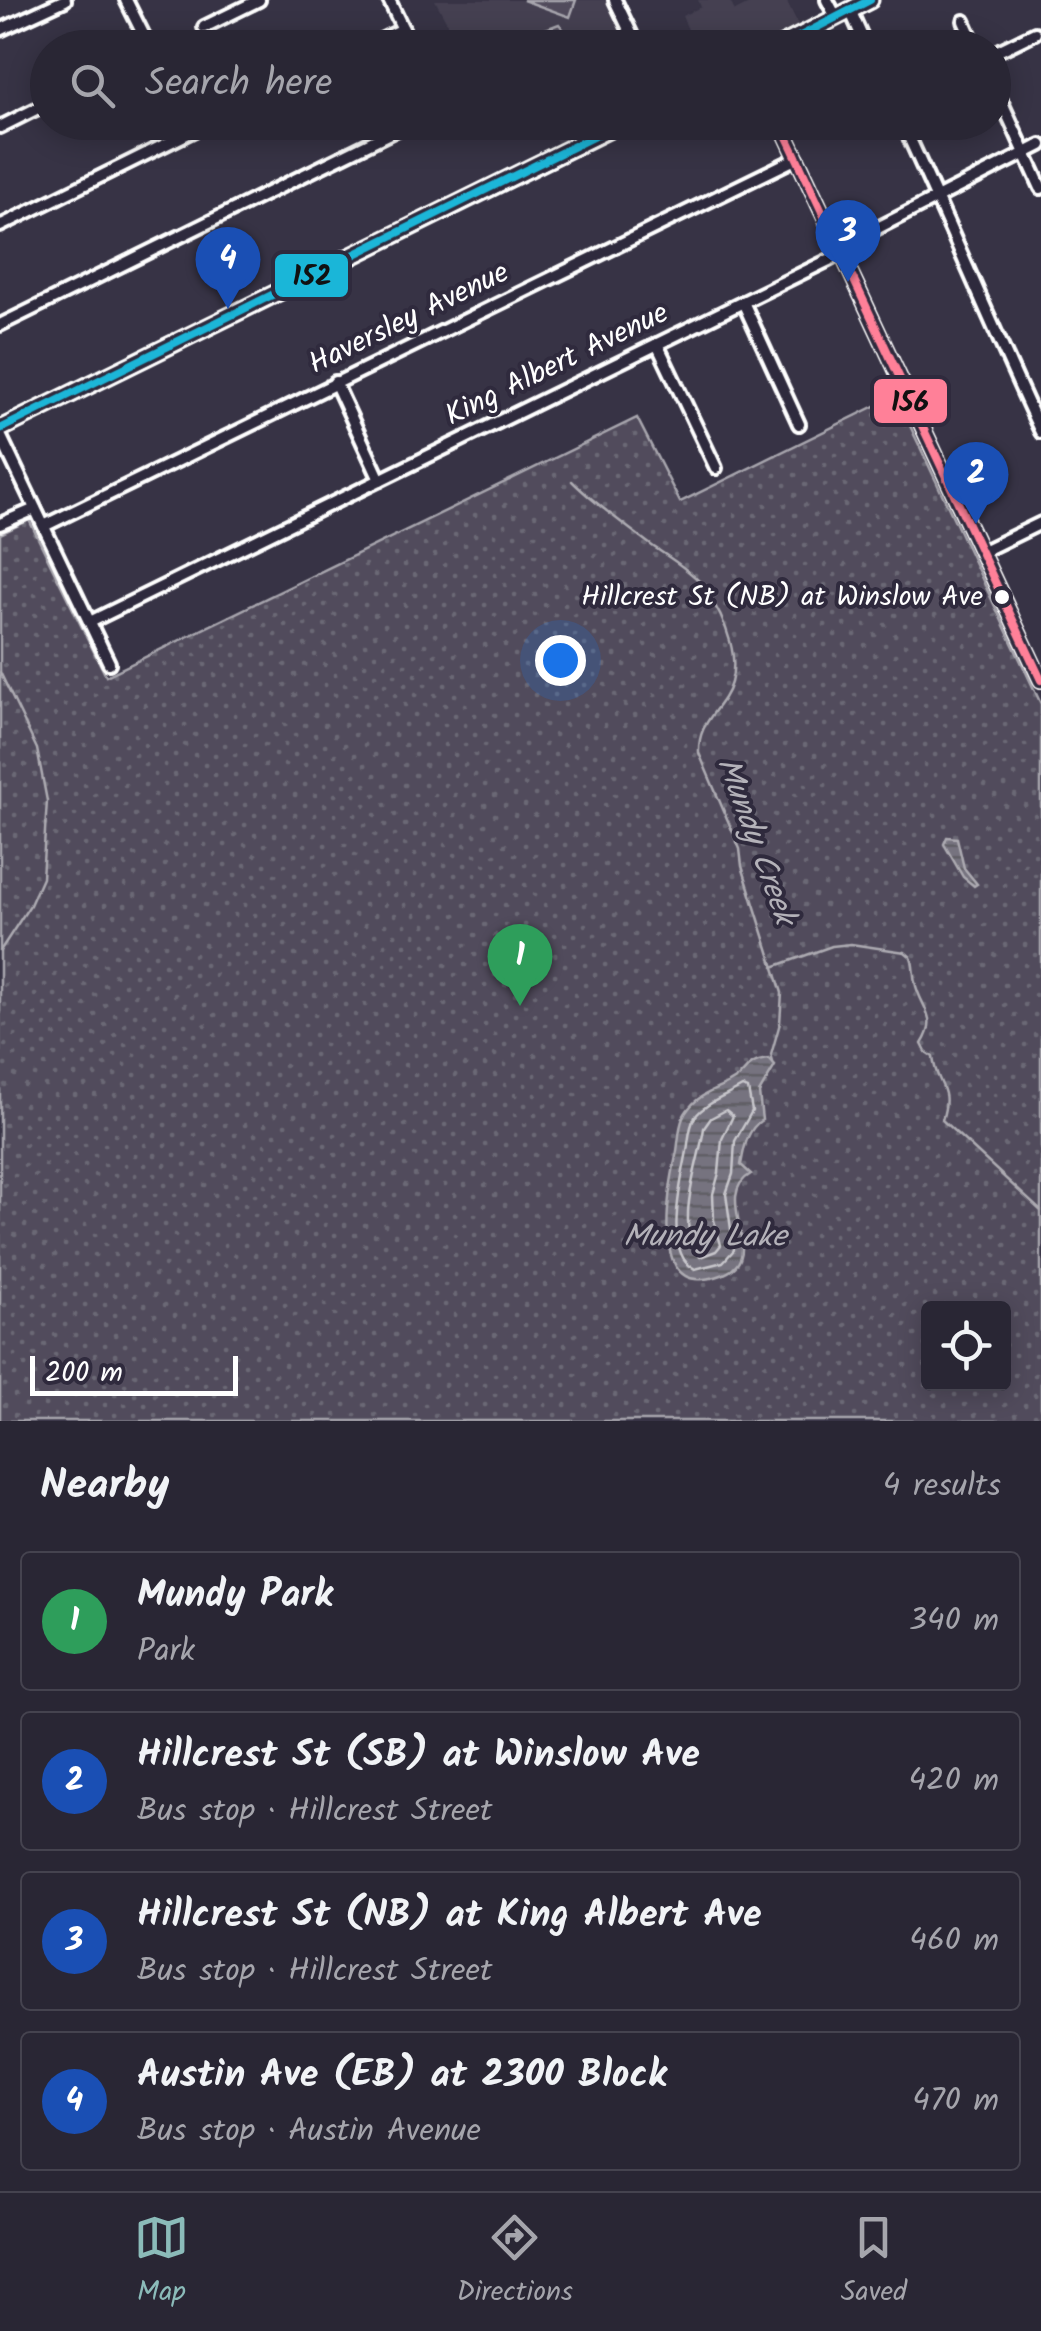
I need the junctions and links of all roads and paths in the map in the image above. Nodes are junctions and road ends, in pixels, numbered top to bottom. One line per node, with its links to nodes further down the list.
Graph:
1 (65, 0): 12 (street)
2 (126, 0): 13 (street)
3 (259, 0): 10 (street)
4 (389, 0): 11 (street)
5 (615, 0): 14 (street)
6 (827, 0): 8 (street)
7 (870, 0): 8 (main road)
8 (843, 14): 15 (main road); 16 (street)
9 (964, 21): 17 (street)
10 (204, 27)
11 (403, 29)
12 (0, 30)
13 (141, 30)
14 (629, 30)
15 (811, 30)
16 (854, 30)
17 (968, 30)
18 (1034, 33): 19 (street)
19 (1011, 44)
20 (30, 112): 22 (street)
21 (1011, 123): 29 (street)
22 (0, 126)
23 (174, 140): 33 (street)
24 (375, 140): 36 (street)
25 (588, 140): 40 (main road)
26 (788, 140): 30 (street)
27 (910, 140): 32 (street)
28 (1041, 145): 29 (street, King Albert Avenue)
29 (1025, 154): 31 (street); 32 (street, King Albert Avenue)
30 (797, 158): 34 (street); 38 (street, Haversley Avenue)
31 (1041, 188)
32 (937, 198): 34 (street, King Albert Avenue); 41 (street)
33 (0, 226)
34 (840, 249): 35 (street, King Albert Avenue); 48 (street)
35 (743, 302): 37 (street, King Albert Avenue); 39 (street)
36 (0, 325)
37 (657, 344): 42 (street); 43 (street, King Albert Avenue)
38 (336, 382): 43 (street); 47 (street, Haversley Avenue)
39 (799, 424)
40 (0, 432): 44 (street)
41 (1041, 432)
42 (716, 468)
43 (380, 480): 49 (street, King Albert Avenue)
44 (35, 509): 46 (street); 47 (street)
45 (1041, 523): 48 (street)
46 (0, 524)
47 (44, 526): 49 (street)
48 (982, 552): 51 (street)
49 (90, 622): 50 (street)
50 (109, 663)
51 (1041, 680)

